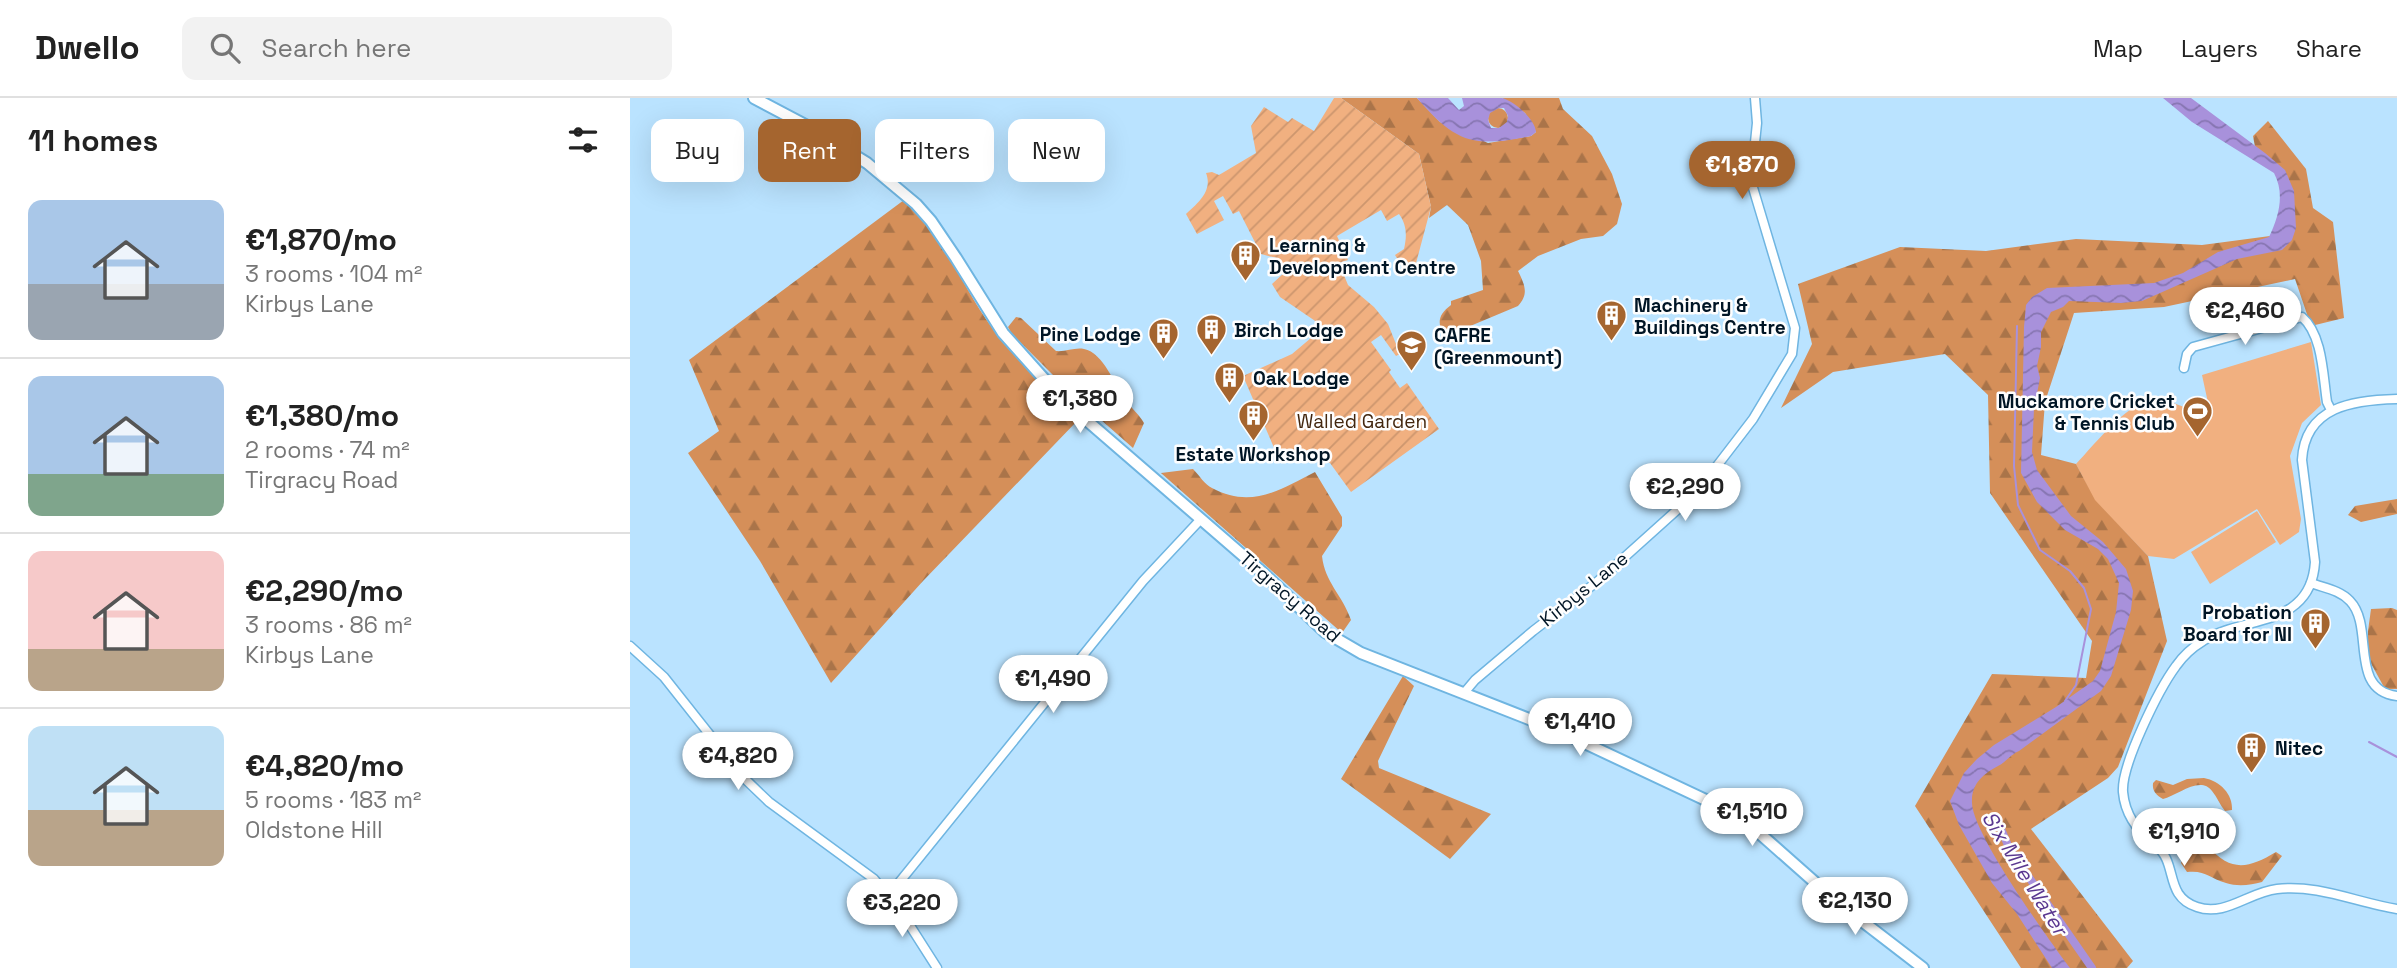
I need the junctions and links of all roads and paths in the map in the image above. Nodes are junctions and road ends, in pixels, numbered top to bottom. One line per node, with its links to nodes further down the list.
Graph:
1 (754, 98): 6 (street, Tirgracy Road)
2 (1755, 98): 9 (street, Kirbys Lane)
3 (2184, 368): 5 (street)
4 (2397, 399): 5 (street)
5 (2331, 410): 7 (street)
6 (1200, 519): 9 (street, Tirgracy Road); 11 (street)
7 (2311, 583): 10 (street); 12 (street)
8 (630, 646): 11 (street)
9 (1464, 693): 14 (street, Tirgracy Road)
10 (2397, 696)
11 (889, 895): 13 (street)
12 (2397, 909)
13 (937, 968)
14 (1923, 968)

